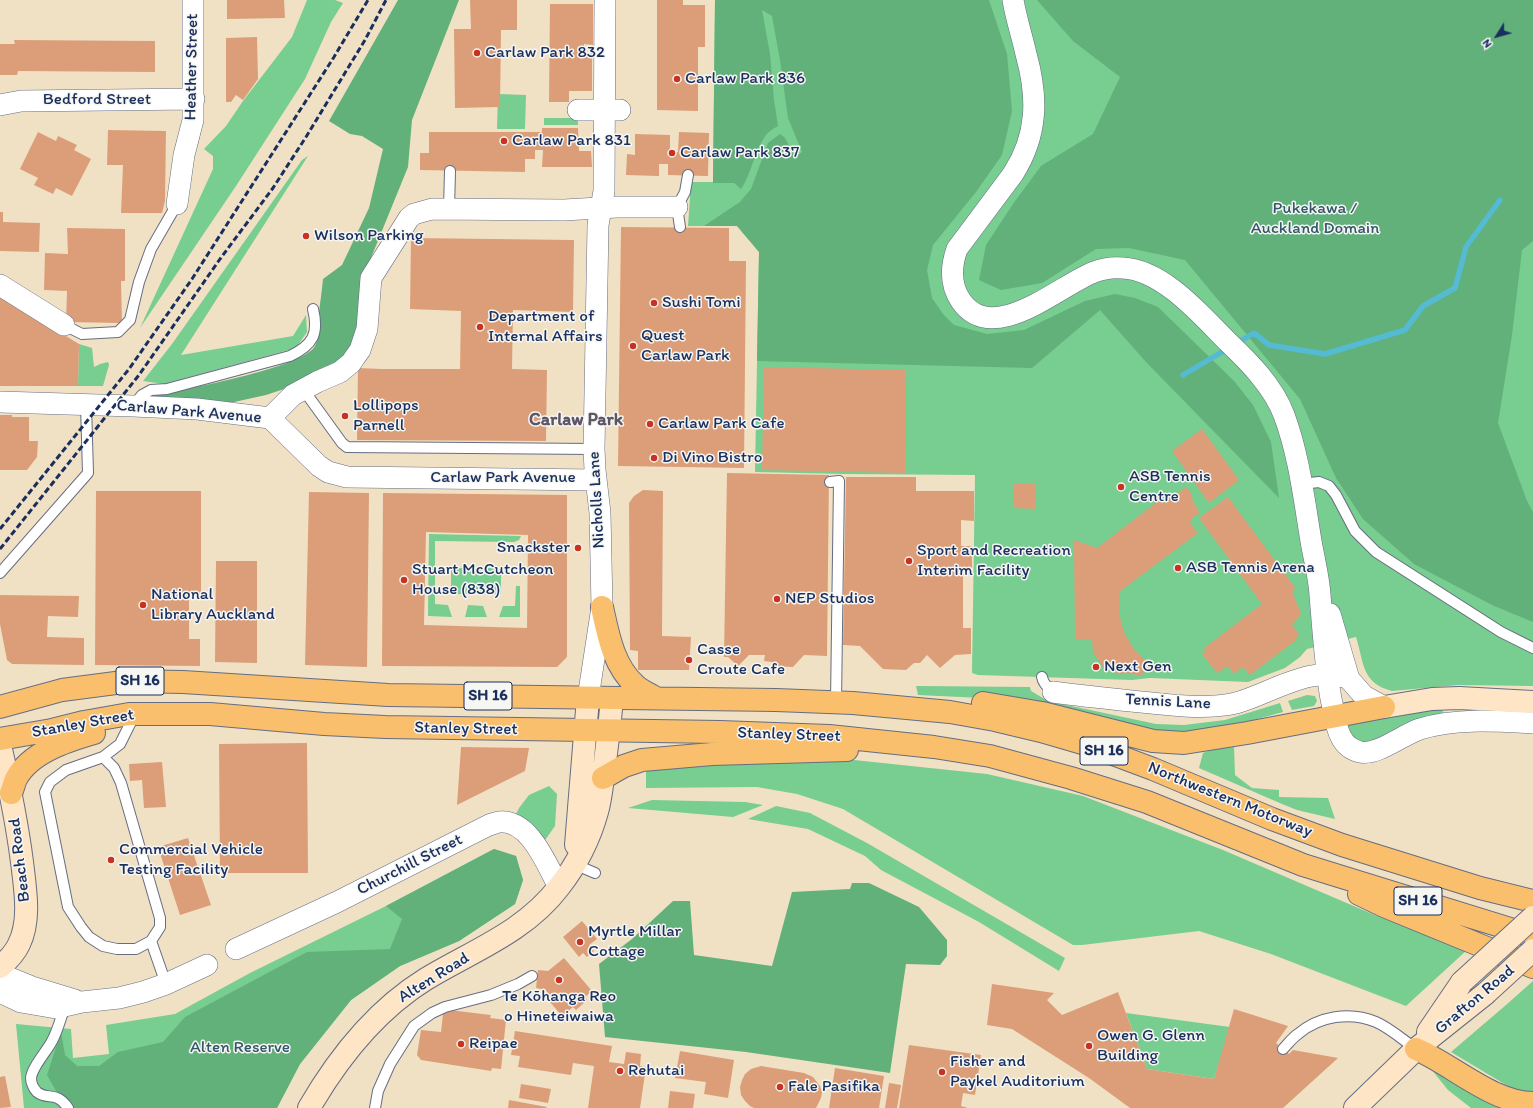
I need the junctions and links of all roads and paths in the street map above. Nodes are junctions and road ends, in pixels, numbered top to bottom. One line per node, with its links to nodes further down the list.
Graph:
1 (193, 0): 4 (street, Heather Street)
2 (605, 0): 7 (street, Nicholls Lane)
3 (1013, 0): 25 (street)
4 (194, 100): 5 (street, Bedford Street); 10 (street, Heather Street)
5 (0, 105)
6 (578, 110): 7 (street)
7 (612, 110): 11 (street, Nicholls Lane)
8 (450, 171): 12 (lane)
9 (688, 175): 13 (lane)
10 (177, 204): 16 (lane)
11 (601, 208): 12 (street); 13 (street); 22 (street, Nicholls Lane)
12 (449, 209): 17 (street)
13 (678, 217)
14 (0, 285): 16 (street)
15 (313, 309): 20 (lane)
16 (64, 325)
17 (303, 389): 21 (street); 22 (lane)
18 (0, 402): 19 (street, Carlaw Park Avenue)
19 (86, 405): 20 (street, Carlaw Park Avenue); 26 (lane)
20 (133, 406): 21 (street, Carlaw Park Avenue)
21 (270, 418): 23 (street, Carlaw Park Avenue)
22 (594, 449): 23 (street, Nicholls Lane)
23 (596, 480): 28 (street, Nicholls Lane)
24 (830, 482): 38 (lane)
25 (1301, 484): 27 (street); 29 (lane)
26 (0, 573)
27 (1320, 591): 30 (street); 31 (street)
28 (602, 607): 34 (street, Nicholls Lane); 36 (highway)
29 (1533, 648)
30 (1343, 657): 31 (street); 32 (street)
31 (1327, 674): 32 (street, Tennis Lane); 33 (street, Tennis Lane); 42 (street)
32 (1349, 680): 40 (street)
33 (1048, 685)
34 (588, 698): 35 (highway, Stanley Street / SH 16); 39 (highway, Stanley Street / SH 16); 45 (main road, Alten Road)
35 (612, 698): 36 (highway, Stanley Street / SH 16); 46 (main road, Alten Road)
36 (656, 698): 38 (highway, Stanley Street / SH 16)
37 (1533, 702): 40 (main road)
38 (844, 703): 42 (highway); 57 (highway, Northwestern Motorway / SH 16)
39 (0, 707)
40 (1384, 707): 42 (highway)
41 (178, 714): 43 (highway); 45 (highway, Stanley Street / SH 16); 47 (highway, Stanley Street / SH 16)
42 (1334, 716): 44 (street)
43 (132, 720): 50 (lane); 52 (highway)
44 (1533, 723)
45 (586, 731): 46 (highway, Stanley Street / SH 16); 53 (main road, Alten Road)
46 (609, 731): 49 (highway, Stanley Street / SH 16); 51 (main road, Alten Road)
47 (0, 739)
48 (0, 745): 52 (main road, Beach Road)
49 (934, 747): 51 (highway); 54 (highway, Northwestern Motorway / SH 16)
50 (103, 757): 60 (lane); 60 (lane)
51 (603, 778): 53 (main road, Alten Road)
52 (11, 793): 64 (main road, Beach Road)
53 (574, 864): 55 (lane); 56 (main road, Alten Road)
54 (1303, 865): 59 (highway, Northwestern Motorway / SH 16); 65 (highway)
55 (595, 873)
56 (559, 888): 61 (street, Churchill Street); 75 (main road, Alten Road)
57 (1533, 901)
58 (1533, 917): 72 (main road, Grafton Road, bridge)
59 (1533, 936)
60 (151, 941): 68 (lane)
61 (236, 949)
62 (1533, 950): 72 (main road, Grafton Road, bridge)
63 (207, 965): 68 (street)
64 (0, 967)
65 (1533, 967)
66 (0, 974): 70 (street)
67 (532, 976): 76 (lane)
68 (166, 984): 70 (street)
69 (0, 992): 70 (street)
70 (73, 1004): 74 (lane)
71 (1283, 1049): 72 (lane)
72 (1416, 1049): 73 (highway); 77 (main road, Grafton Road)
73 (1533, 1103)
74 (68, 1108)
75 (309, 1108)
76 (375, 1108)
77 (1355, 1108)

